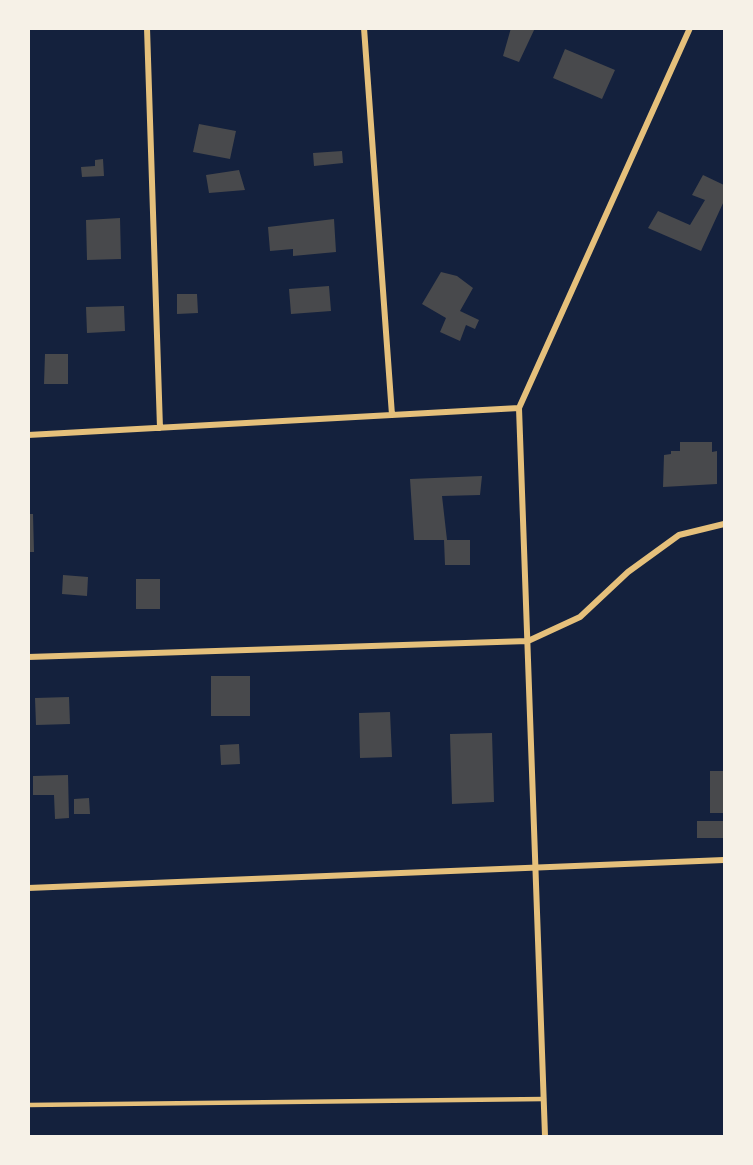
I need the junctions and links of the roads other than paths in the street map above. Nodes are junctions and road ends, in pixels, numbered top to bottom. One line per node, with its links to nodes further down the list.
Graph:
1 (147, 28): 6 (street)
2 (364, 28): 5 (street)
3 (690, 28): 4 (street)
4 (519, 408): 5 (street); 9 (street)
5 (392, 415): 6 (street)
6 (160, 428): 7 (street)
7 (28, 435)
8 (724, 524): 9 (street)
9 (528, 641): 10 (street); 12 (street)
10 (28, 657)
11 (724, 860): 12 (street)
12 (536, 867): 13 (street); 14 (street)
13 (28, 888)
14 (544, 1099): 15 (lane); 16 (street)
15 (28, 1105)
16 (545, 1137)

